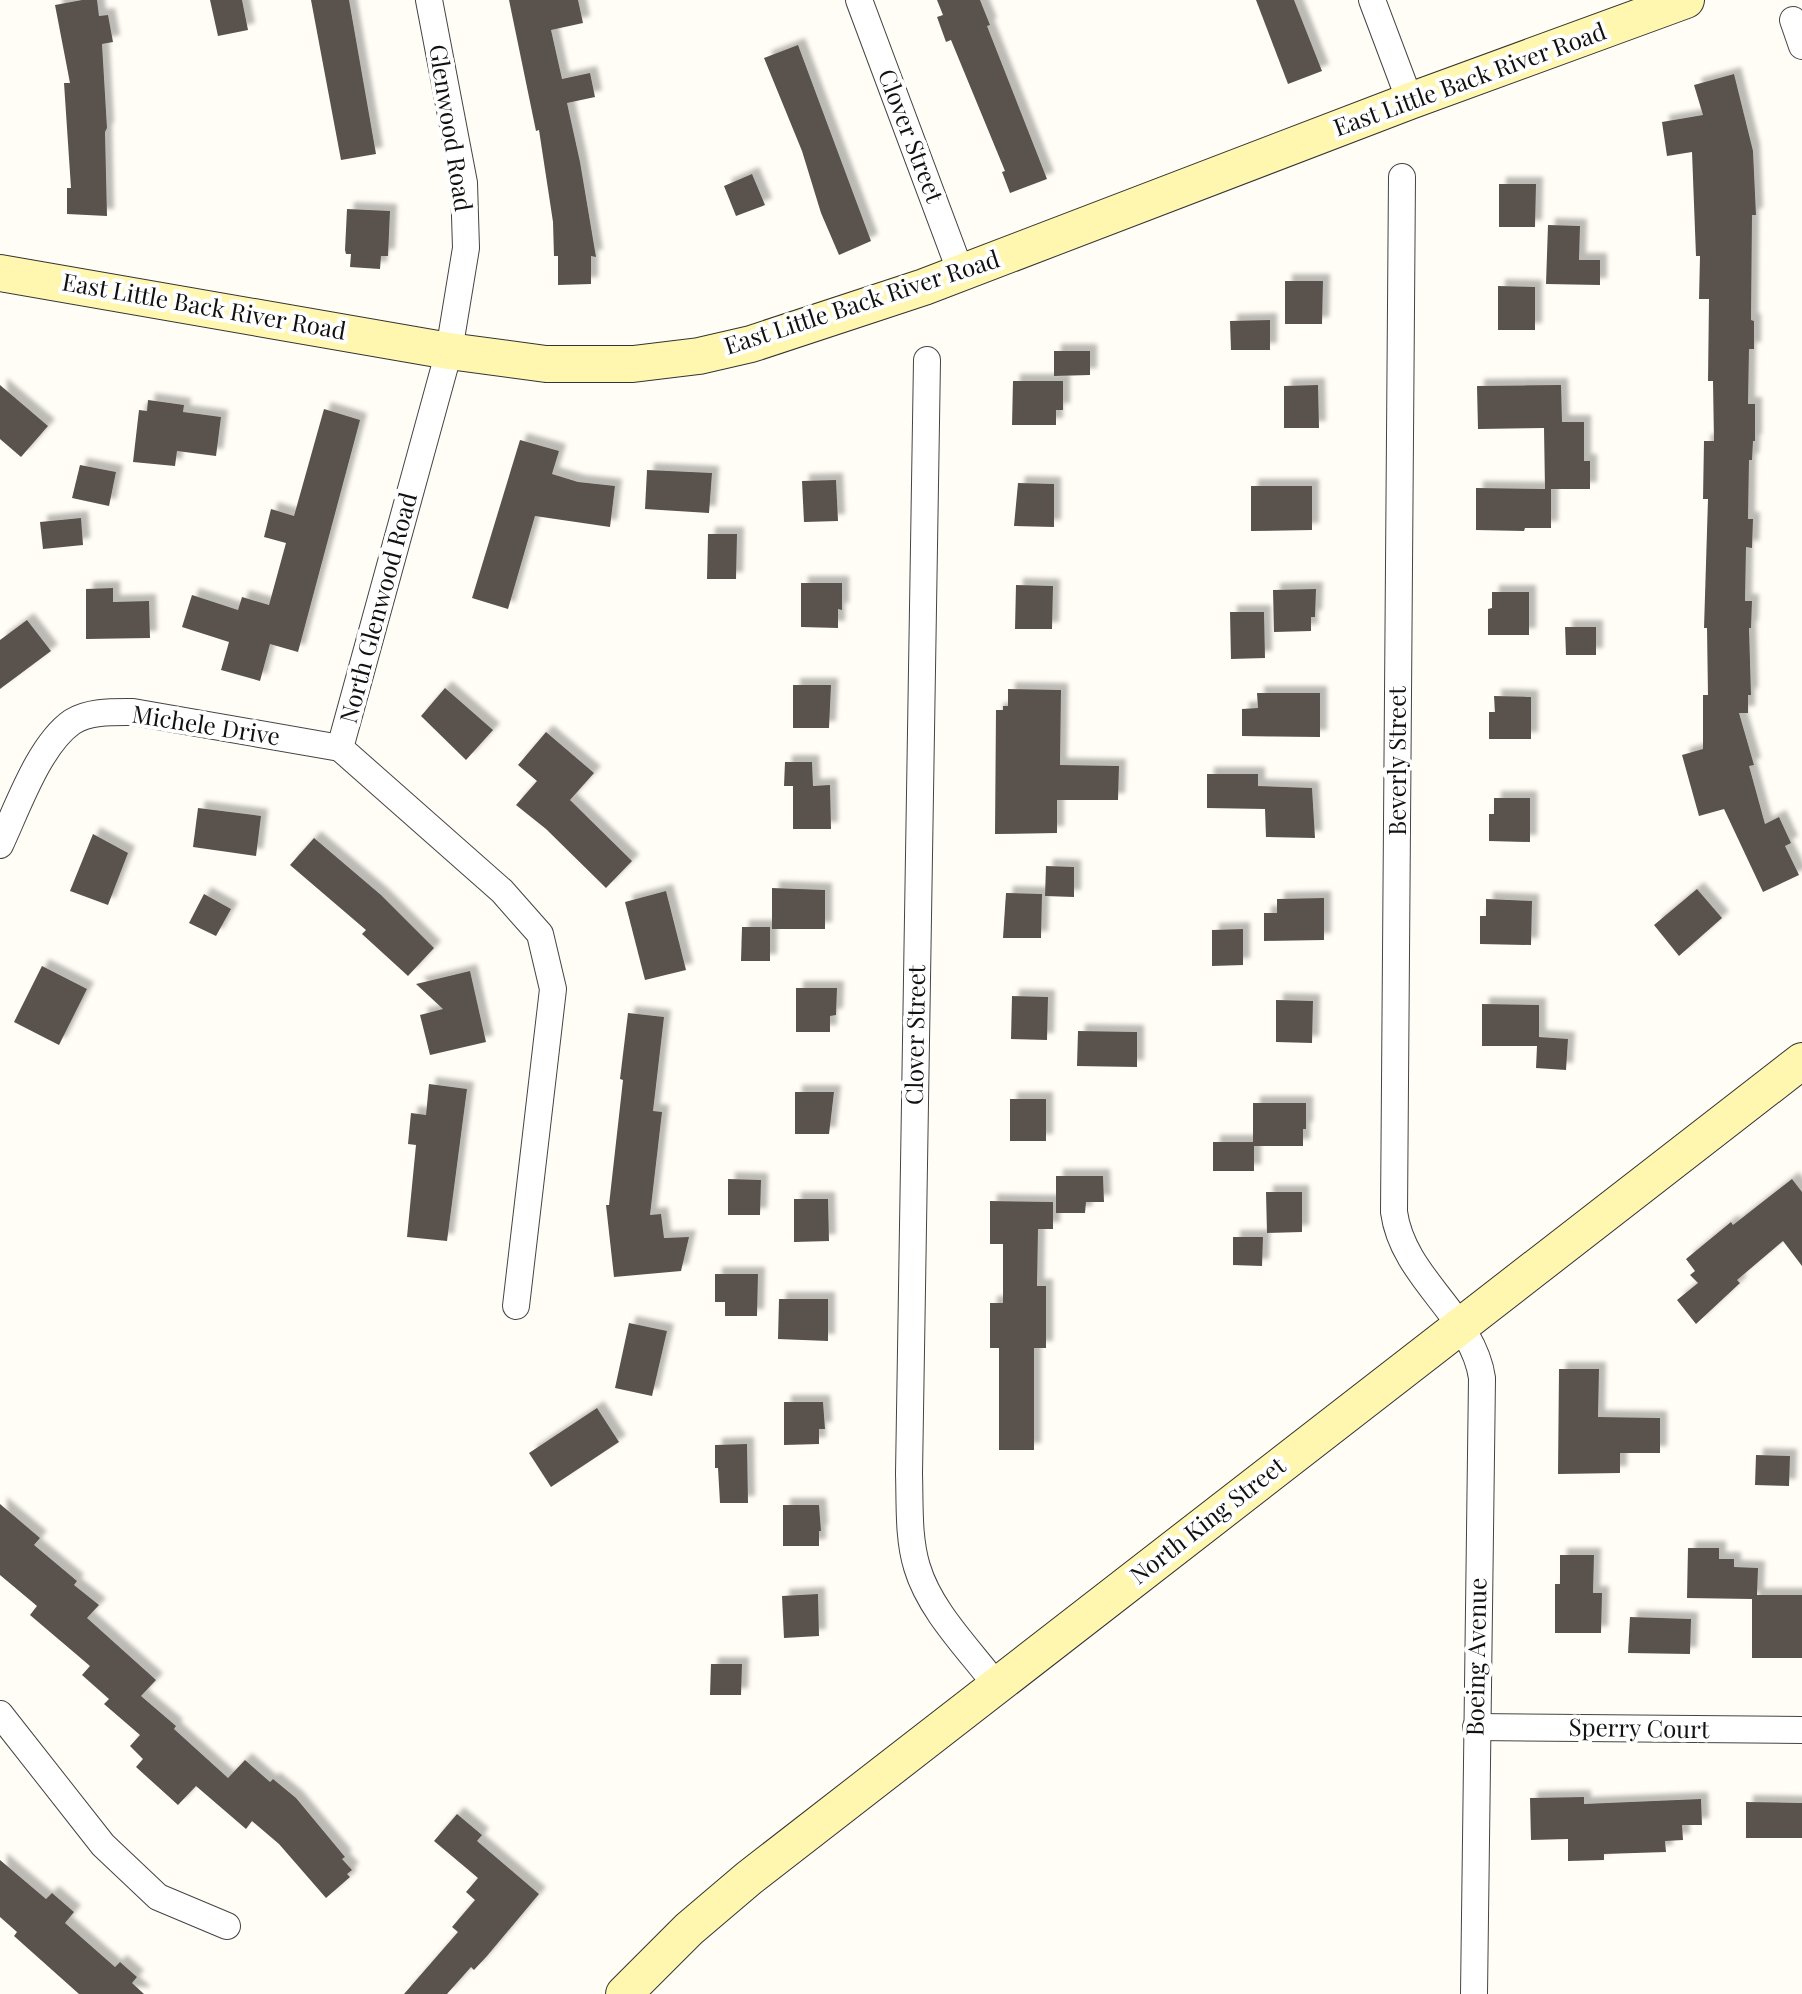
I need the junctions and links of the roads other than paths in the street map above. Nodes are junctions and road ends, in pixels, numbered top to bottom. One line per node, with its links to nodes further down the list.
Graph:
1 (429, 0): 11 (street, Glenwood Road)
2 (859, 0): 10 (street, Clover Street)
3 (1372, 0): 7 (street)
4 (1686, 0): 7 (street, East Little Back River Road)
5 (1793, 20): 6 (street)
6 (1802, 46)
7 (1410, 101): 10 (street, East Little Back River Road)
8 (1402, 177): 17 (street, Beverly Street)
9 (0, 273): 11 (street, East Little Back River Road)
10 (961, 273): 11 (street, East Little Back River Road)
11 (449, 351): 13 (street, North Glenwood Road)
12 (927, 360): 18 (street, Clover Street)
13 (340, 748): 14 (street, Michele Drive); 16 (street, North Glenwood Road)
14 (0, 845)
15 (1797, 1074): 17 (street, North King Street)
16 (516, 1306)
17 (1458, 1326): 18 (street, North King Street); 20 (street, Boeing Avenue)
18 (996, 1685): 23 (street, North King Street)
19 (0, 1714): 22 (street)
20 (1476, 1727): 21 (street, Sperry Court); 24 (street, Boeing Avenue)
21 (1802, 1730)
22 (227, 1926)
23 (624, 1994)
24 (1474, 1994)

